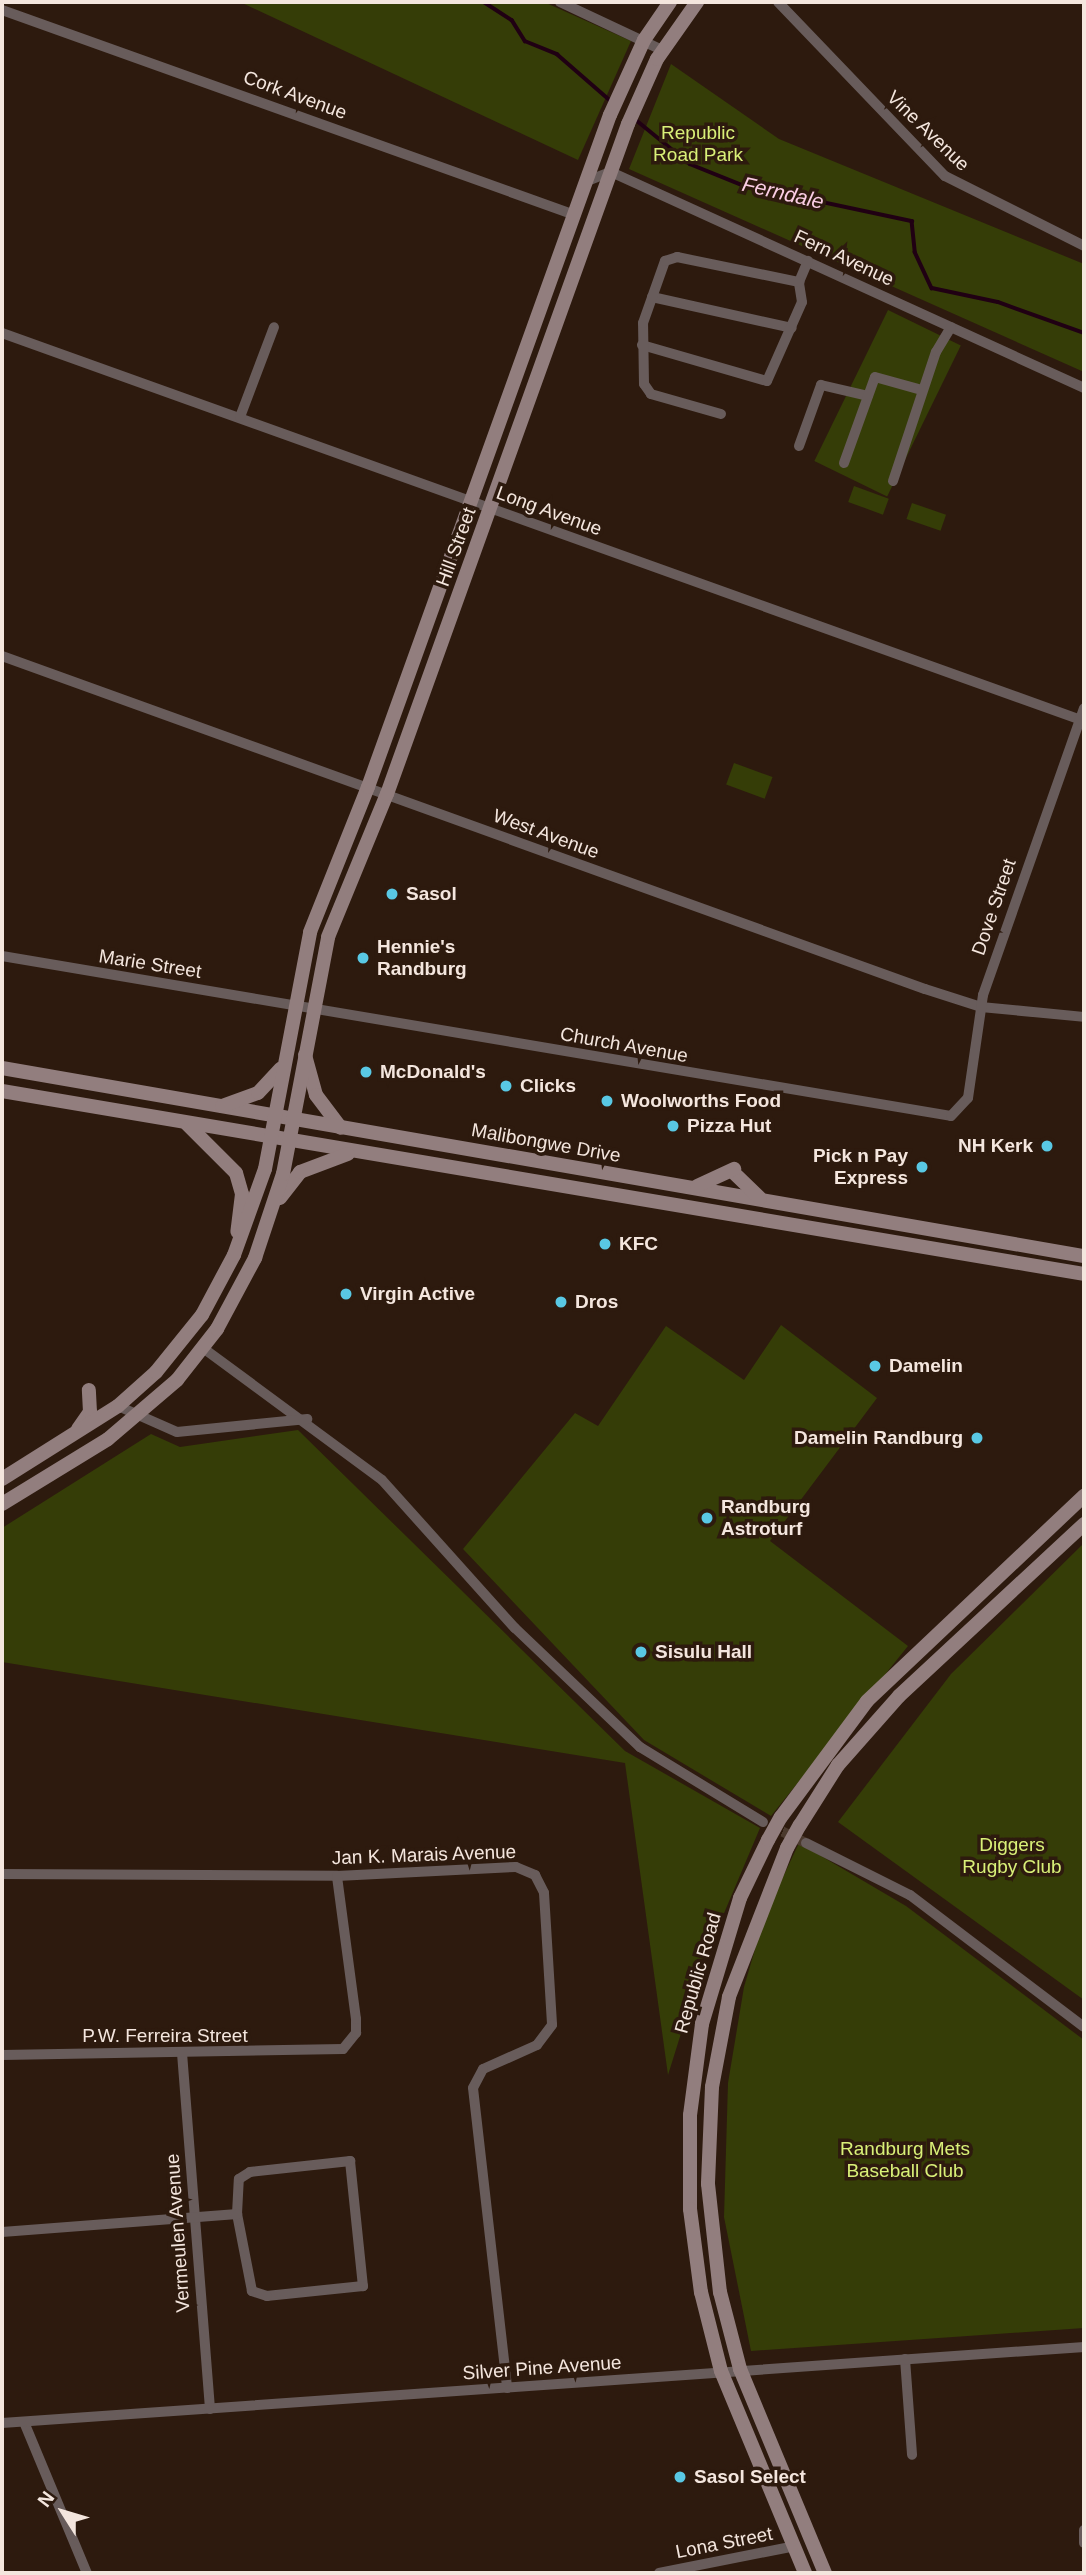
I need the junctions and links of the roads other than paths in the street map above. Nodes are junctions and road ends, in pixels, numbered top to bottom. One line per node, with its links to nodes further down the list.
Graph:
1 (560, 2): 6 (street)
2 (670, 2): 6 (main road, Hill Street)
3 (697, 2): 7 (main road, Hill Street)
4 (778, 2): 11 (street, Vine Avenue)
5 (2, 10): 10 (street, Cork Avenue)
6 (644, 40): 7 (street); 9 (main road, Hill Street)
7 (662, 50): 8 (main road, Hill Street)
8 (611, 172): 9 (street); 12 (street, Fern Avenue); 29 (main road, Hill Street)
9 (587, 181): 10 (main road, Hill Street)
10 (575, 215): 28 (main road, Hill Street)
11 (1084, 246)
12 (808, 261): 13 (street); 16 (street, Fern Avenue)
13 (799, 282): 14 (street); 17 (street)
14 (652, 297): 17 (street); 19 (street)
15 (274, 327): 24 (street)
16 (951, 327): 20 (street, Fern Avenue); 21 (street)
17 (792, 328): 19 (street)
18 (2, 333): 24 (street, Long Avenue)
19 (642, 345): 23 (street)
20 (1084, 388)
21 (922, 390): 22 (street); 27 (street)
22 (868, 396): 25 (street); 26 (street)
23 (721, 414)
24 (240, 417): 28 (street, Long Avenue)
25 (799, 446)
26 (844, 463)
27 (893, 481)
28 (471, 501): 29 (street, Long Avenue); 32 (main road, Hill Street)
29 (490, 509): 31 (street, Long Avenue); 33 (main road, Hill Street)
30 (2, 656): 32 (street, West Avenue)
31 (1083, 716): 36 (street, Dove Street)
32 (368, 787): 33 (street, West Avenue); 35 (main road, Hill Street)
33 (387, 794): 36 (street, West Avenue); 37 (main road, Hill Street)
34 (2, 956): 35 (street, Marie Street)
35 (292, 1004): 37 (street, Church Avenue); 40 (main road, Hill Street)
36 (981, 1007): 38 (street, West Avenue); 45 (street, Dove Street)
37 (310, 1008): 39 (main road, Hill Street); 45 (street, Church Avenue)
38 (1084, 1017)
39 (303, 1047): 46 (main road, Hill Street); 48 (main road)
40 (281, 1067): 43 (main road); 44 (main road, Hill Street)
41 (2, 1068): 43 (main road, Malibongwe Drive)
42 (2, 1091): 47 (main road, Malibongwe Drive)
43 (221, 1107): 44 (main road, Malibongwe Drive)
44 (273, 1116): 46 (main road, Malibongwe Drive); 49 (main road, Hill Street)
45 (951, 1116)
46 (291, 1120): 48 (main road, Malibongwe Drive); 50 (main road, Hill Street)
47 (185, 1122): 49 (main road, Malibongwe Drive); 55 (main road)
48 (341, 1128): 52 (main road, Malibongwe Drive)
49 (270, 1137): 50 (main road, Malibongwe Drive); 55 (main road, Hill Street)
50 (288, 1140): 51 (main road, Malibongwe Drive); 54 (main road, Hill Street)
51 (364, 1152): 54 (main road); 57 (main road, Malibongwe Drive)
52 (693, 1188): 53 (main road, Malibongwe Drive); 53 (main road)
53 (760, 1198): 56 (main road, Malibongwe Drive)
54 (275, 1206): 58 (main road)
55 (234, 1255): 60 (main road)
56 (1084, 1256)
57 (1084, 1274)
58 (203, 1348): 61 (main road); 62 (street)
59 (89, 1390): 63 (main road)
60 (118, 1406): 61 (street); 63 (main road)
61 (138, 1416): 62 (street); 66 (main road)
62 (307, 1419): 68 (street)
63 (71, 1438): 64 (main road)
64 (2, 1479)
65 (1084, 1496): 81 (main road, Republic Road, bridge)
66 (2, 1504)
67 (1084, 1524): 80 (main road, Republic Road, bridge)
68 (764, 1822)
69 (806, 1843): 72 (street)
70 (2, 1874): 71 (street, Jan K. Marais Avenue)
71 (337, 1875): 73 (street, P.W. Ferreira Street); 82 (street, Jan K. Marais Avenue)
72 (1084, 2027)
73 (182, 2053): 74 (street, P.W. Ferreira Street); 76 (street, Vermeulen Avenue)
74 (2, 2055)
75 (237, 2214): 75 (street); 76 (street)
76 (195, 2218): 77 (street); 83 (street, Vermeulen Avenue)
77 (2, 2232)
78 (1084, 2347): 79 (street, Silver Pine Avenue)
79 (905, 2359): 80 (street, Silver Pine Avenue); 86 (street)
80 (740, 2369): 81 (street, Silver Pine Avenue); 94 (main road, Republic Road)
81 (721, 2371): 82 (street, Silver Pine Avenue); 89 (main road, Republic Road)
82 (507, 2388): 83 (street, Silver Pine Avenue)
83 (209, 2409): 84 (street, Silver Pine Avenue)
84 (24, 2421): 85 (street, Silver Pine Avenue); 91 (street)
85 (2, 2423)
86 (912, 2455)
87 (1084, 2530): 88 (street)
88 (1084, 2543)
89 (795, 2546): 90 (street, Lona Street); 93 (main road, Republic Road)
90 (715, 2568): 92 (street, Lona Street)
91 (87, 2573)
92 (659, 2573)
93 (805, 2573)
94 (825, 2573)

